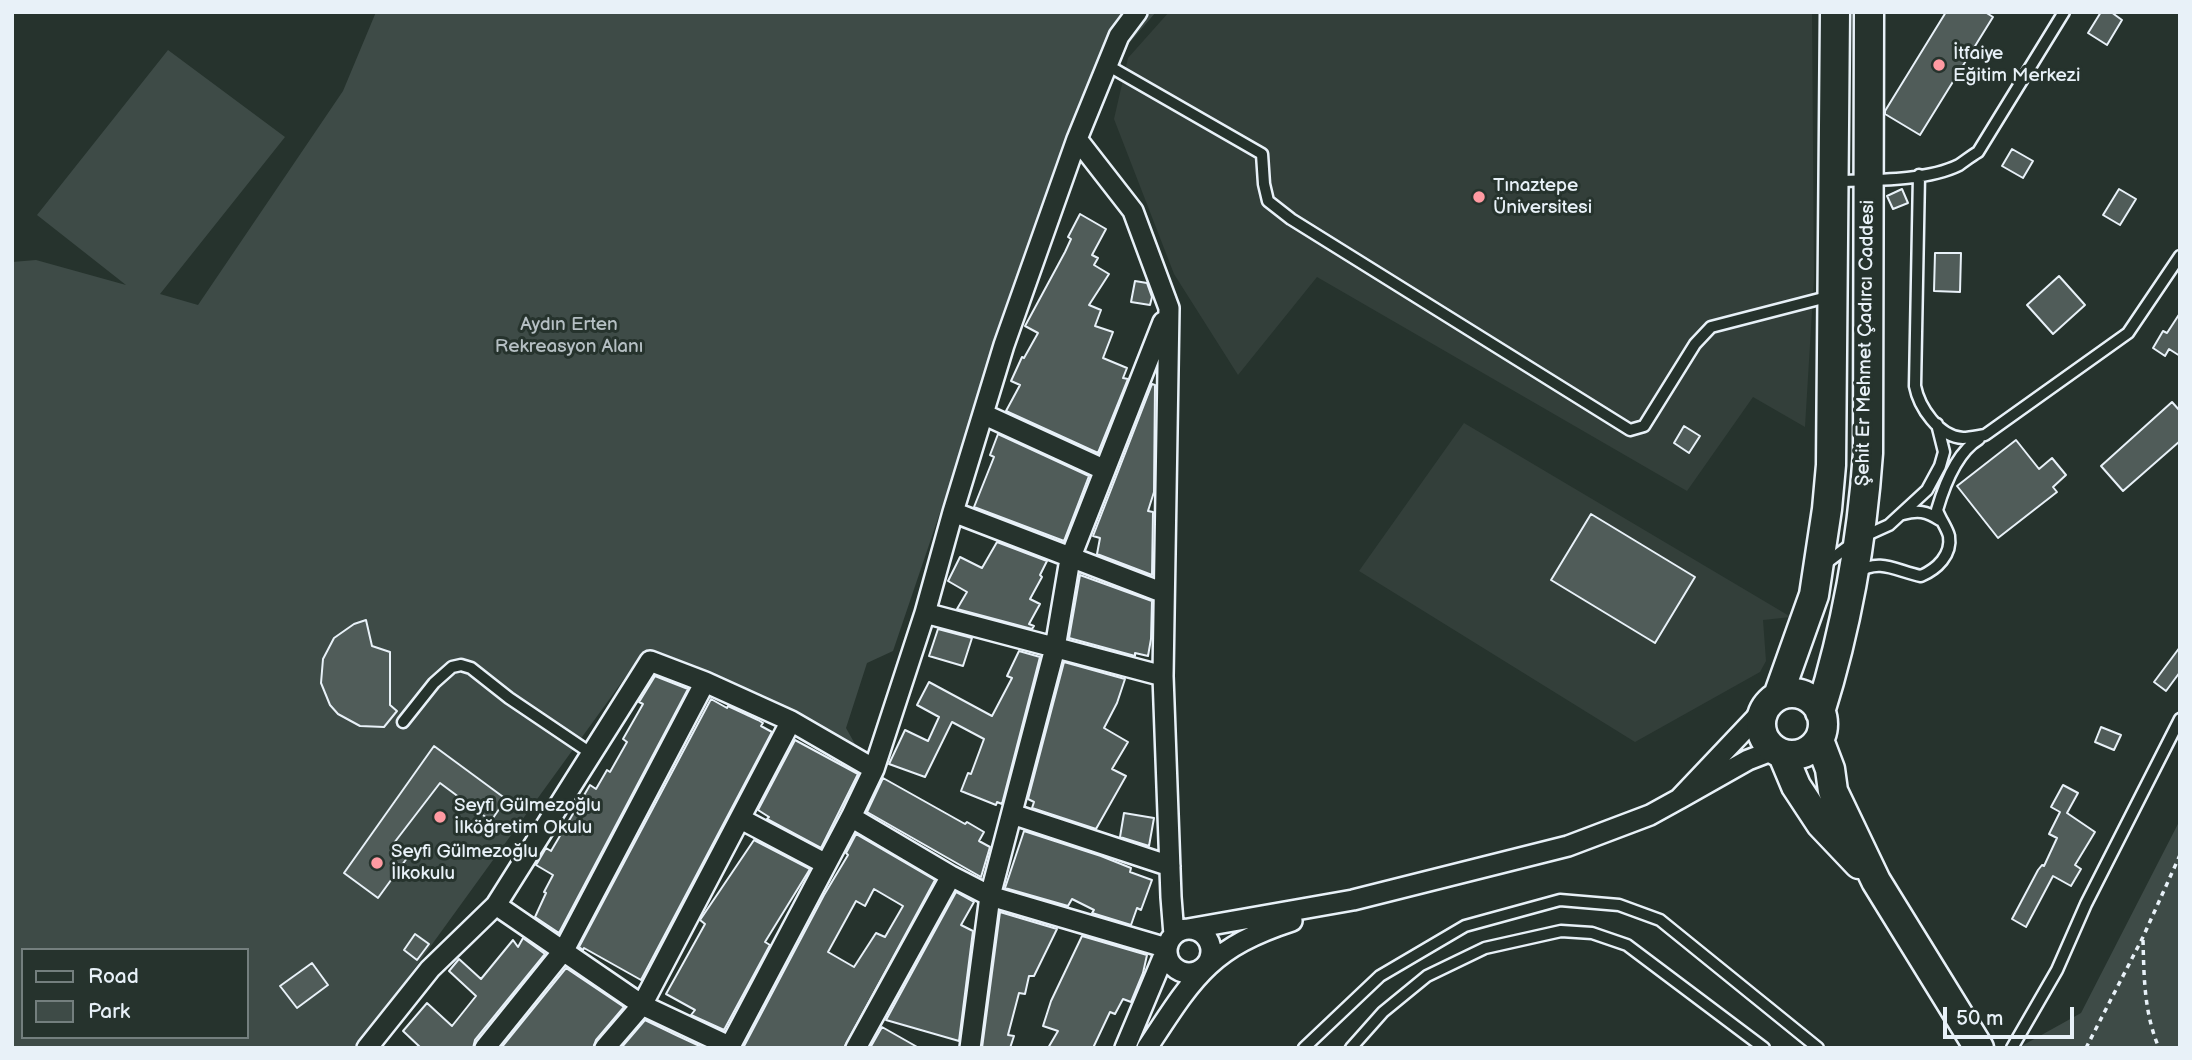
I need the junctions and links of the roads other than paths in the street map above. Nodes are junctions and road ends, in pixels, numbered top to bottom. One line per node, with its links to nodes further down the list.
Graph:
1 (1136, 12): 5 (street)
2 (1835, 12): 9 (main road, Şehit Er Mehmet Çadırcı Caddesi)
3 (1869, 12): 8 (main road, Şehit Er Mehmet Çadırcı Caddesi)
4 (2064, 12): 7 (lane)
5 (1107, 65): 6 (street); 11 (lane)
6 (1077, 139): 12 (street); 13 (street)
7 (1919, 175): 8 (lane); 14 (lane)
8 (1868, 180): 9 (lane); 20 (main road, Şehit Er Mehmet Çadırcı Caddesi)
9 (1833, 181): 11 (main road, Şehit Er Mehmet Çadırcı Caddesi)
10 (2180, 256): 15 (lane)
11 (1832, 296): 22 (main road, Şehit Er Mehmet Çadırcı Caddesi)
12 (1169, 308): 16 (street); 24 (street)
13 (983, 414): 16 (street); 17 (street)
14 (1936, 424): 15 (lane); 18 (lane)
15 (1985, 435): 19 (lane)
16 (1105, 470): 21 (street)
17 (953, 512): 21 (street); 25 (street)
18 (1903, 514): 19 (lane); 20 (lane)
19 (1940, 520): 23 (lane)
20 (1858, 539): 22 (lane); 23 (main road, Şehit Er Mehmet Çadırcı Caddesi)
21 (1070, 559): 24 (street); 26 (street)
22 (1818, 569): 29 (main road, Şehit Er Mehmet Çadırcı Caddesi)
23 (1852, 577): 30 (main road, Şehit Er Mehmet Çadırcı Caddesi)
24 (1164, 593): 27 (street)
25 (925, 613): 26 (street); 37 (street)
26 (1055, 648): 27 (street); 39 (street)
27 (1163, 676): 43 (street)
28 (705, 682): 32 (street); 36 (street); 50 (street)
29 (1773, 701): 30 (main road); 35 (main road); 38 (street)
30 (1820, 712): 34 (main road)
31 (2180, 719): 66 (lane)
32 (791, 721): 37 (street); 41 (street)
33 (403, 722): 36 (lane)
34 (1819, 740): 35 (main road); 45 (main road)
35 (1778, 752): 38 (street); 45 (main road)
36 (592, 754): 48 (street)
37 (874, 769): 40 (street)
38 (1679, 799): 47 (street)
39 (1012, 814): 43 (street); 46 (street)
40 (851, 817): 42 (street); 44 (street)
41 (741, 819): 42 (street); 52 (street)
42 (826, 864): 53 (street)
43 (1170, 866): 49 (street)
44 (951, 876): 46 (street); 57 (street)
45 (1876, 881): 65 (main road)
46 (990, 896): 49 (street); 58 (street)
47 (1353, 900): 49 (street); 51 (street)
48 (496, 905): 50 (street); 54 (street)
49 (1176, 937): 51 (street); 51 (street); 59 (street)
50 (564, 950): 52 (street); 55 (street)
51 (1205, 967): 60 (street)
52 (642, 1004): 53 (street); 56 (street)
53 (729, 1047)
54 (367, 1048)
55 (485, 1048)
56 (605, 1048)
57 (856, 1048)
58 (970, 1048)
59 (1125, 1048)
60 (1147, 1048)
61 (1304, 1048): 64 (lane)
62 (1351, 1048): 63 (lane)
63 (1764, 1048)
64 (1818, 1048)
65 (1979, 1048)
66 (2012, 1048)

